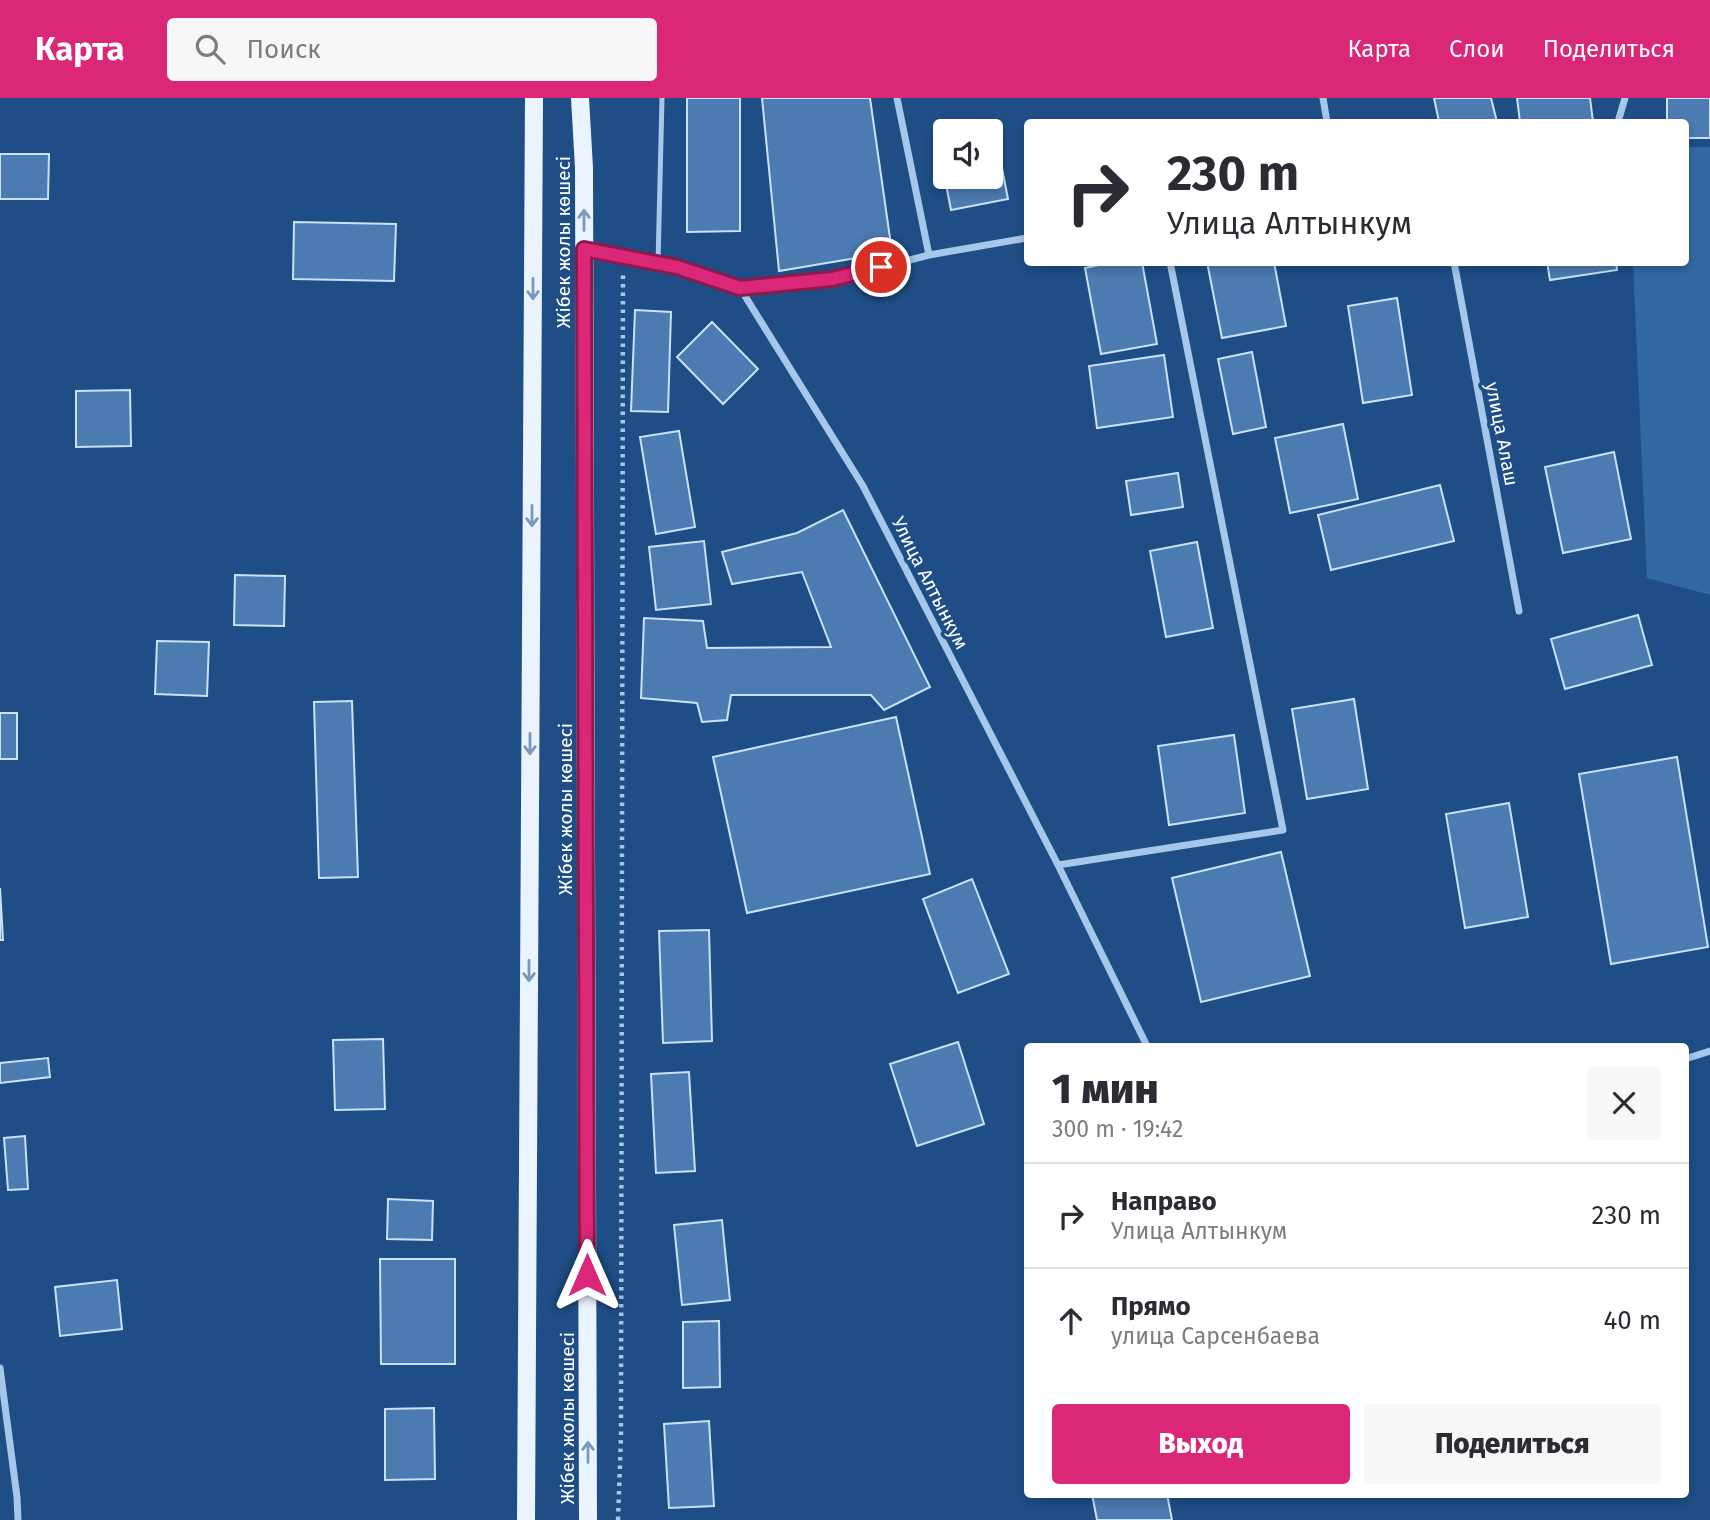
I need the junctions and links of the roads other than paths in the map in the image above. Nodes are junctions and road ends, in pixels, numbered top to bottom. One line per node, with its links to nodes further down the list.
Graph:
1 (534, 98): 23 (main road, Жібек жолы көшесі, one-way to 23)
2 (580, 98): 10 (main road, Жібек жолы көшесі, one-way to 2)
3 (662, 98): 12 (lane)
4 (897, 98): 11 (street)
5 (1323, 98): 7 (street)
6 (1625, 98): 8 (street)
7 (1326, 119)
8 (1619, 119)
9 (1024, 239): 11 (street)
10 (584, 249): 12 (street); 24 (main road, Жібек жолы көшесі, one-way to 10)
11 (929, 255): 15 (street)
12 (658, 263): 15 (street)
13 (1171, 266): 17 (street)
14 (1455, 266): 16 (street, улица Алаш)
15 (740, 288): 17 (street, Улица Алтынкум)
16 (1519, 611)
17 (1058, 865): 18 (street, Улица Алтынкум)
18 (1146, 1043)
19 (1710, 1051): 20 (street)
20 (1689, 1058)
21 (0, 1368): 22 (street)
22 (18, 1520)
23 (526, 1520)
24 (587, 1520)

